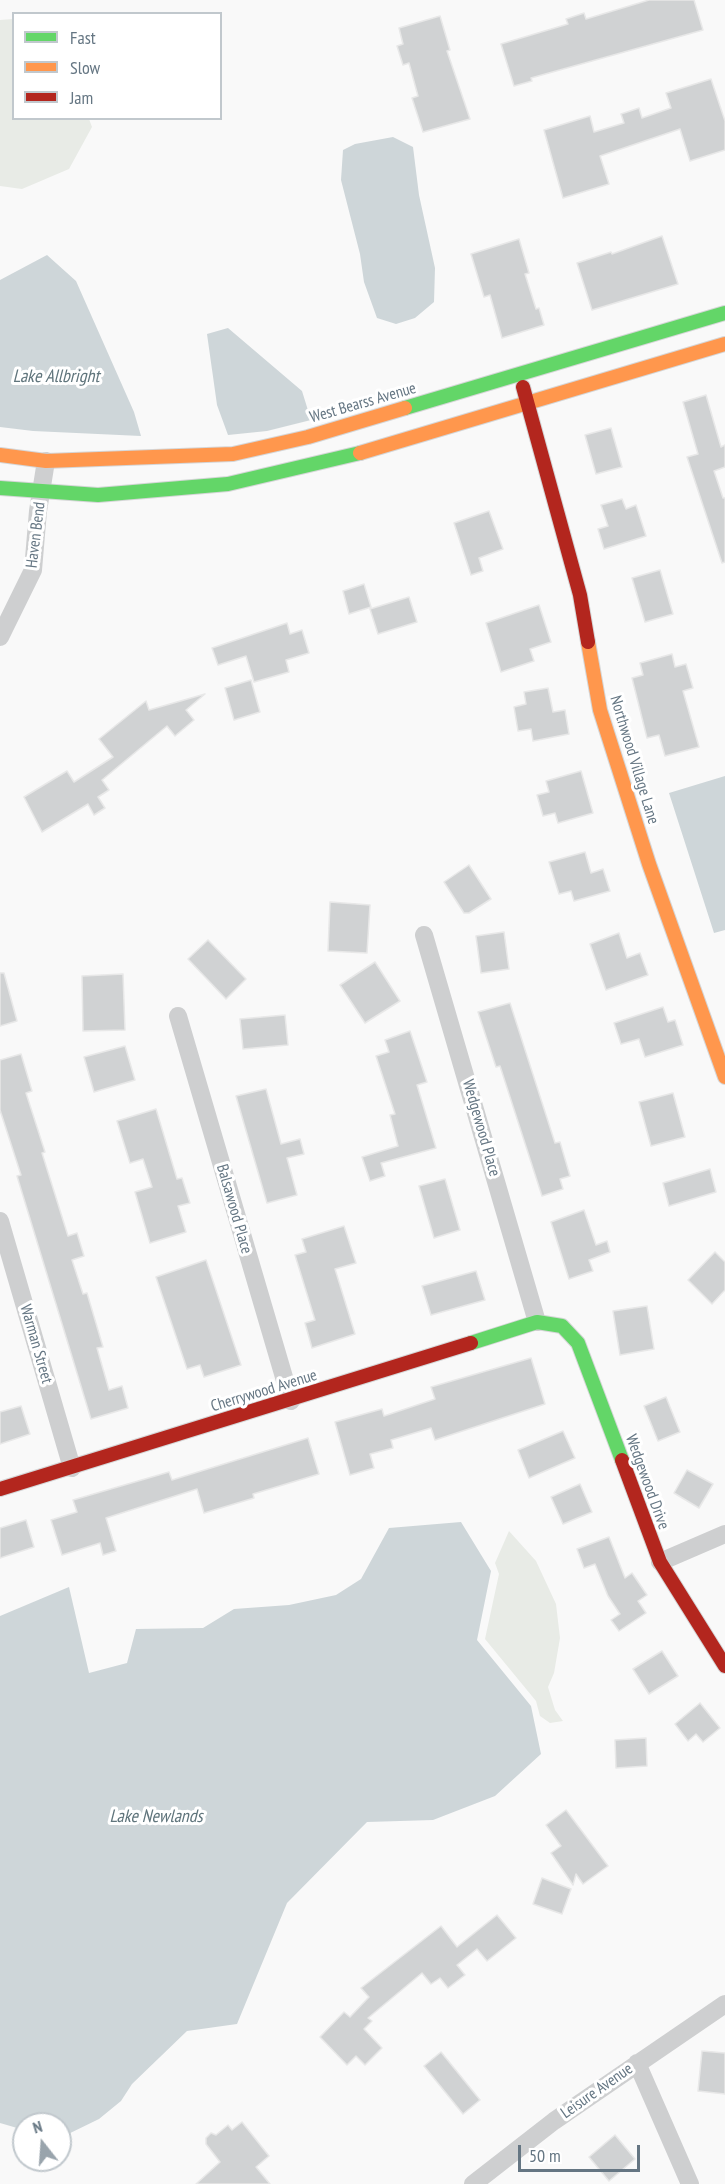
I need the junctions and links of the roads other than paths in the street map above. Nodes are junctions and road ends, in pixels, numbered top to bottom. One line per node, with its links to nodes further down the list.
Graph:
1 (725, 313): 3 (street, West Bearss Avenue)
2 (725, 344): 4 (street)
3 (520, 374): 4 (street, Northwood Village Lane); 5 (street, West Bearss Avenue)
4 (528, 402): 6 (street); 14 (street, Northwood Village Lane)
5 (356, 423): 6 (street); 8 (street, West Bearss Avenue)
6 (365, 452): 10 (street)
7 (0, 454): 8 (street, West Bearss Avenue)
8 (46, 461): 10 (street, Haven Bend)
9 (0, 488): 10 (street)
10 (41, 493): 11 (street, Haven Bend)
11 (0, 637)
12 (424, 935): 17 (street, Wedgewood Place)
13 (178, 1016): 18 (street, Balsawood Place)
14 (725, 1077)
15 (0, 1221): 16 (street, Warman Street)
16 (5, 1256): 19 (street, Warman Street)
17 (537, 1322): 18 (street, Cherrywood Avenue); 22 (street, Wedgewood Drive)
18 (291, 1401): 19 (street, Cherrywood Avenue)
19 (72, 1468): 20 (street, Cherrywood Avenue)
20 (0, 1489)
21 (725, 1534): 22 (street)
22 (660, 1562): 23 (street, Wedgewood Drive)
23 (725, 1666)
24 (725, 2004): 25 (street, Leisure Avenue)
25 (637, 2063): 26 (street, Leisure Avenue); 27 (street)
26 (473, 2184)
27 (690, 2184)

